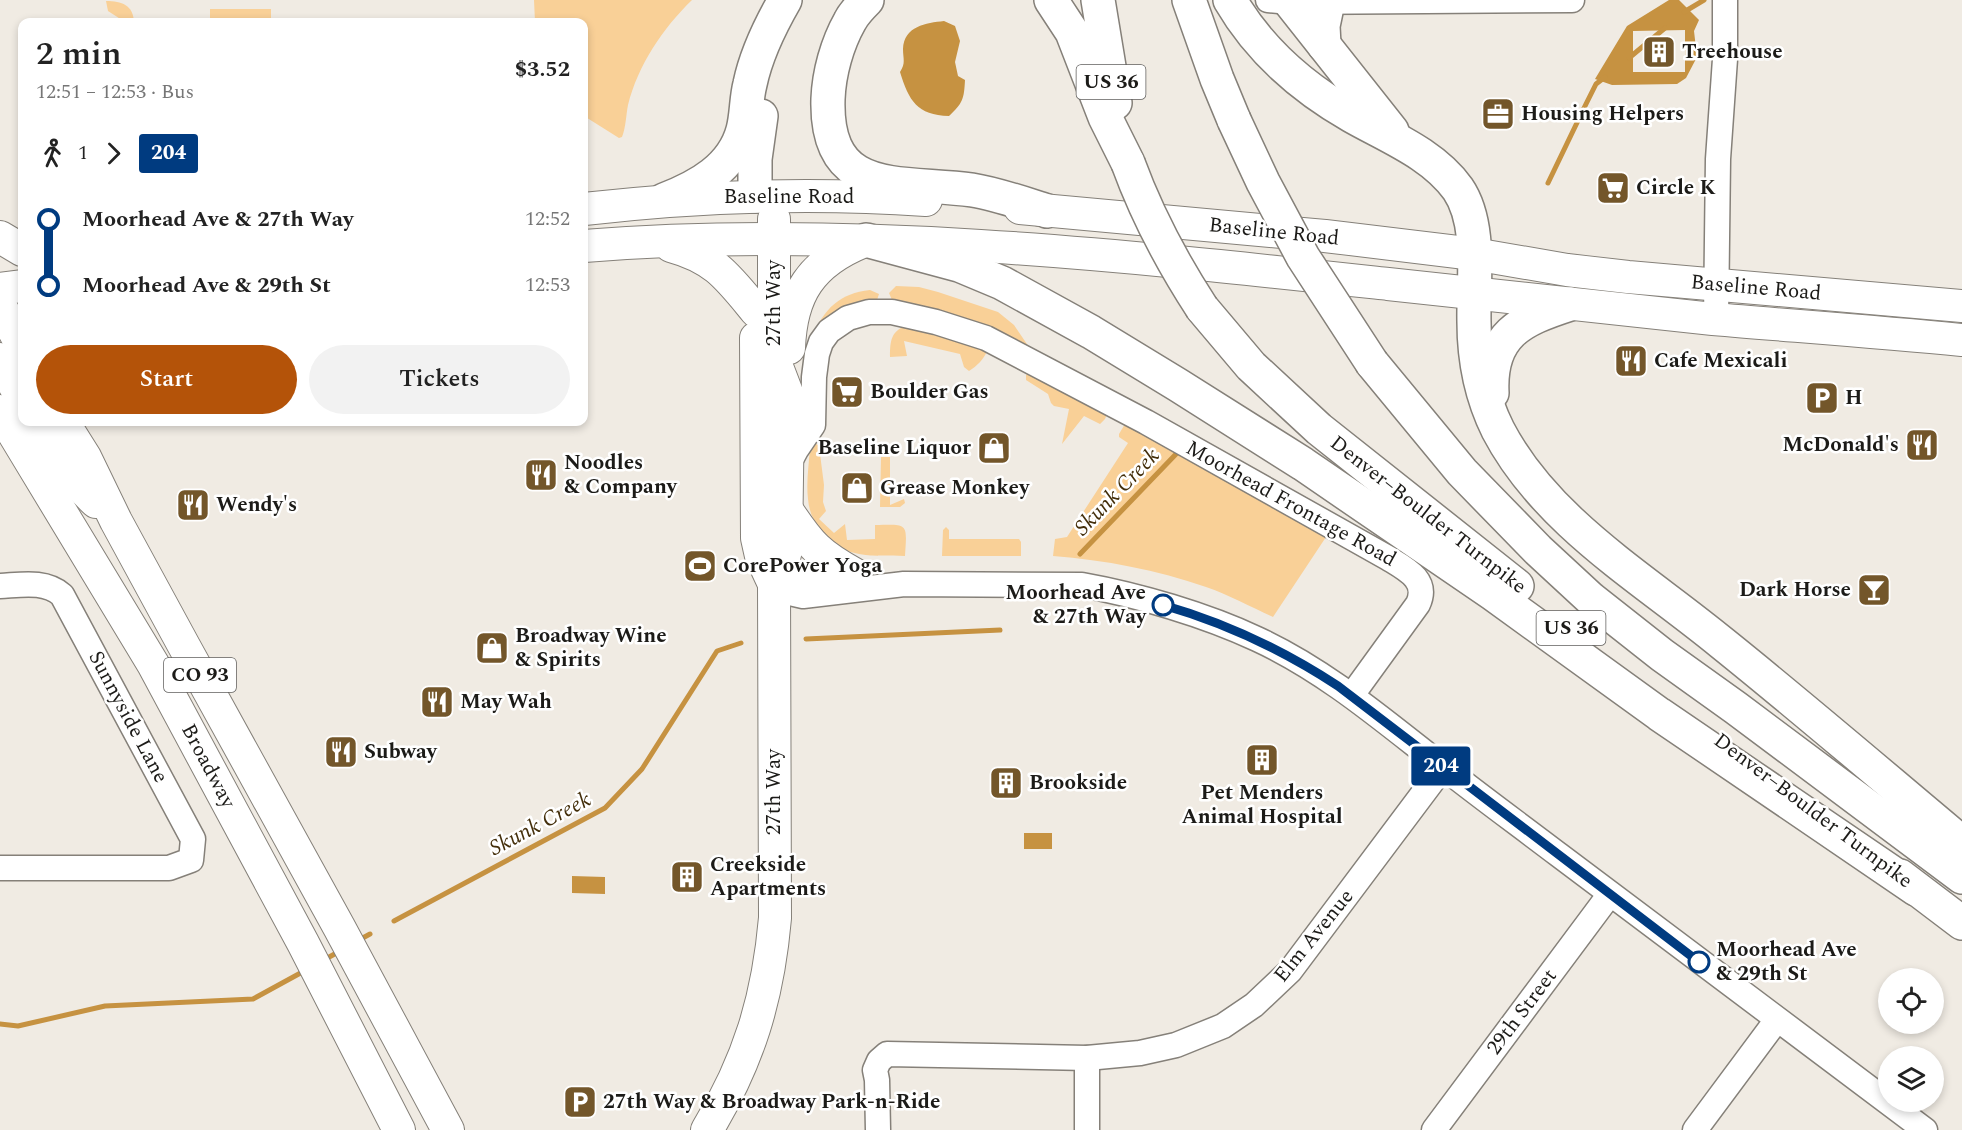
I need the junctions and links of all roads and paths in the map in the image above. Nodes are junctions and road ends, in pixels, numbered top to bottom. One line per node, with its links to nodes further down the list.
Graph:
1 (785, 0): 16 (highway)
2 (803, 0): 15 (highway)
3 (867, 0): 18 (highway)
4 (1051, 0): 14 (highway)
5 (1098, 0): 14 (highway, Denver–Boulder Turnpike / US 36)
6 (1189, 0): 55 (highway, Denver–Boulder Turnpike / US 36, bridge)
7 (1230, 0): 13 (highway)
8 (1572, 0): 11 (street)
9 (1725, 0): 26 (street)
10 (1282, 1): 11 (street); 12 (highway)
11 (1328, 2): 12 (highway)
12 (1324, 45): 13 (highway)
13 (1406, 146): 25 (highway)
14 (1128, 163): 56 (highway, Denver–Boulder Turnpike / US 36, bridge)
15 (764, 196): 16 (main road, Baseline Road); 18 (main road, Baseline Road); 20 (main road, 27th Way)
16 (664, 200): 17 (main road, Baseline Road)
17 (588, 208)
18 (1047, 211): 25 (main road, Baseline Road)
19 (0, 237): 24 (main road)
20 (765, 240): 21 (main road, Baseline Road); 22 (main road, Baseline Road); 32 (main road, 27th Way); 38 (main road, 27th Way)
21 (866, 240): 28 (main road, Baseline Road); 38 (main road); 56 (highway)
22 (655, 242): 23 (main road, Baseline Road); 32 (main road)
23 (588, 246)
24 (18, 248)
25 (1474, 254): 26 (main road, Baseline Road); 28 (highway)
26 (1717, 285): 30 (main road, Baseline Road); 33 (street)
27 (18, 291): 31 (main road)
28 (1473, 293): 29 (main road, Baseline Road); 43 (highway)
29 (1570, 304): 33 (main road, Baseline Road); 43 (highway)
30 (1962, 306)
31 (5, 307): 34 (main road)
32 (756, 311): 48 (main road, 27th Way)
33 (1716, 319): 35 (main road, Baseline Road)
34 (18, 337)
35 (1962, 340)
36 (0, 359): 37 (main road)
37 (18, 392)
38 (788, 400): 40 (street); 44 (main road, 27th Way)
39 (0, 411): 61 (main road, Broadway / CO 93)
40 (813, 425): 44 (street); 51 (street, Moorhead Frontage Road)
41 (37, 426): 46 (main road)
42 (66, 426): 46 (main road, Broadway / CO 93)
43 (1497, 428): 53 (highway)
44 (788, 465): 45 (main road, 27th Way)
45 (787, 510): 47 (main road); 48 (main road, 27th Way)
46 (117, 521): 62 (main road, Broadway / CO 93)
47 (856, 575): 48 (street); 49 (street)
48 (774, 584): 49 (street); 63 (main road, 27th Way)
49 (904, 584): 51 (street)
50 (0, 586): 54 (street, Sunnyside Lane)
51 (1352, 695): 52 (street)
52 (1443, 767): 57 (street); 60 (street, Elm Avenue)
53 (1962, 843)
54 (0, 868)
55 (1962, 877)
56 (1916, 888): 58 (highway, Denver–Boulder Turnpike / US 36)
57 (1610, 894): 59 (street); 66 (street, 29th Street)
58 (1962, 923)
59 (1776, 1021): 67 (street); 68 (street)
60 (1087, 1058): 64 (street, Elm Avenue); 65 (street)
61 (399, 1130)
62 (448, 1130)
63 (707, 1130)
64 (878, 1130)
65 (1087, 1130)
66 (1434, 1130)
67 (1695, 1130)
68 (1925, 1130)

